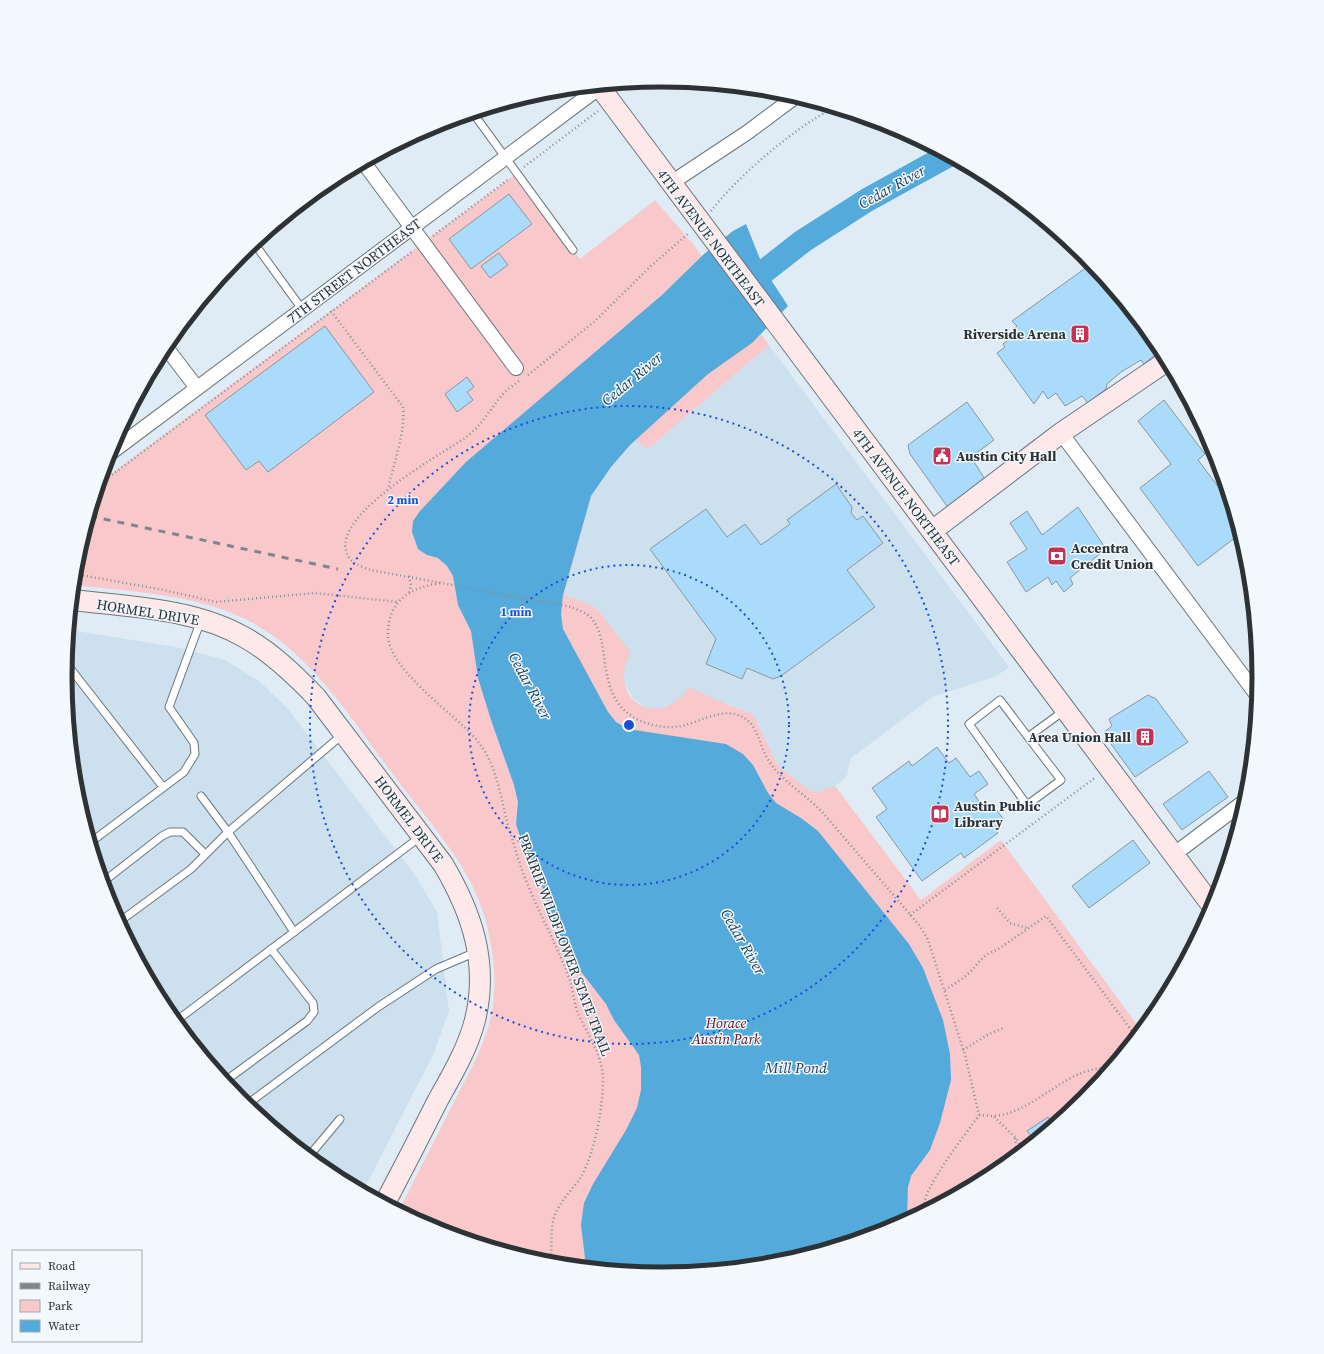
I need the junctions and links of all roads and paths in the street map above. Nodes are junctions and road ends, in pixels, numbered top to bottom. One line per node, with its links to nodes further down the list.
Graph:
1 (603, 92): 5 (street, 7TH STREET NORTHEAST); 7 (path); 8 (street, 4TH AVENUE NORTHEAST)
2 (789, 101): 8 (street)
3 (829, 111): 9 (path)
4 (476, 117): 5 (lane)
5 (506, 157): 7 (lane); 10 (street, 7TH STREET NORTHEAST)
6 (366, 166): 10 (street)
7 (517, 173): 11 (path); 13 (lane)
8 (671, 183): 9 (street, 4TH AVENUE NORTHEAST)
9 (702, 225): 23 (path); 24 (street, 4TH AVENUE NORTHEAST)
10 (412, 227): 11 (street); 14 (street, 7TH STREET NORTHEAST)
11 (424, 243): 15 (path); 18 (street)
12 (257, 248): 14 (lane)
13 (573, 250)
14 (302, 309): 19 (street, 7TH STREET NORTHEAST)
15 (332, 311): 22 (path); 23 (path)
16 (169, 352): 19 (street)
17 (1162, 364): 20 (street)
18 (516, 368)
19 (197, 388): 21 (street, 7TH STREET NORTHEAST)
20 (1061, 433): 24 (street); 33 (street)
21 (119, 446)
22 (105, 482)
23 (388, 489): 26 (path)
24 (932, 531): 34 (street, 4TH AVENUE NORTHEAST)
25 (81, 575): 30 (path)
26 (409, 576): 27 (path); 28 (path)
27 (443, 582): 28 (path); 49 (path)
28 (409, 592): 30 (path, PRAIRIE WILDFLOWER STATE TRAIL)
29 (77, 601): 31 (street, HORMEL DRIVE)
30 (398, 602): 72 (path, PRAIRIE WILDFLOWER STATE TRAIL)
31 (201, 620): 35 (street, HORMEL DRIVE); 38 (lane)
32 (72, 672): 38 (lane)
33 (1252, 688)
34 (1065, 710): 36 (lane); 37 (street, 4TH AVENUE NORTHEAST)
35 (344, 733): 41 (lane); 42 (street, HORMEL DRIVE)
36 (1028, 737): 36 (lane)
37 (1108, 768): 45 (street, 4TH AVENUE NORTHEAST); 49 (path)
38 (163, 787): 43 (lane)
39 (201, 796): 41 (lane)
40 (1238, 807): 45 (street)
41 (228, 832): 44 (lane); 52 (lane)
42 (422, 836): 52 (lane); 54 (street, HORMEL DRIVE)
43 (95, 839)
44 (205, 854): 46 (lane); 50 (lane)
45 (1173, 855): 47 (street, 4TH AVENUE NORTHEAST)
46 (107, 879)
47 (1208, 900)
48 (997, 908): 51 (path)
49 (910, 915): 55 (path)
50 (124, 918)
51 (1028, 929): 55 (path); 58 (path)
52 (294, 932): 53 (lane)
53 (271, 949): 56 (lane); 61 (lane)
54 (478, 952): 62 (lane); 70 (street, HORMEL DRIVE)
55 (945, 990): 59 (path)
56 (180, 1018)
57 (1003, 1028): 59 (path)
58 (1132, 1031)
59 (964, 1050): 63 (path)
60 (1104, 1068): 64 (path)
61 (229, 1078)
62 (251, 1100)
63 (979, 1115): 64 (path); 71 (path)
64 (994, 1116): 66 (path)
65 (340, 1119): 69 (lane)
66 (1015, 1137): 67 (path); 68 (path)
67 (1021, 1145)
68 (1016, 1149)
69 (312, 1152)
70 (387, 1199)
71 (923, 1206)
72 (550, 1257)

